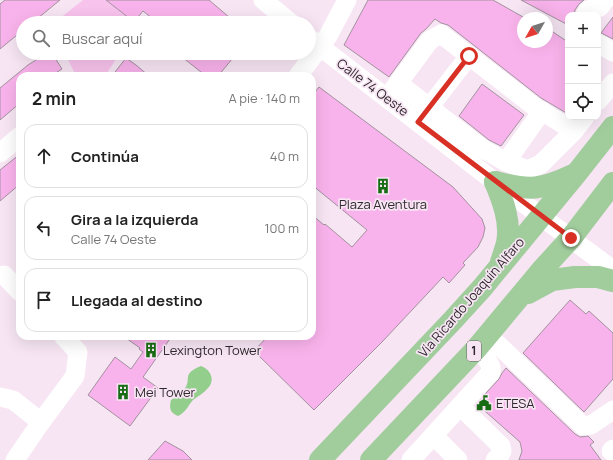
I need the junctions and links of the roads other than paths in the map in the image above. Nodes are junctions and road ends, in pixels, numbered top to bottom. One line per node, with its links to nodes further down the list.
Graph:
1 (263, 0): 5 (street)
2 (347, 0): 6 (street)
3 (605, 0): 4 (street)
4 (586, 12)
5 (282, 16)
6 (316, 42)
7 (316, 43): 16 (street, Calle 74 Oeste)
8 (601, 45): 9 (street)
9 (613, 52)
10 (469, 56): 13 (street); 17 (street); 18 (street)
11 (306, 60): 12 (street)
12 (300, 72)
13 (398, 83): 16 (street); 18 (street)
14 (613, 83): 15 (street)
15 (601, 97)
16 (387, 98): 18 (street, Calle 74 Oeste)
17 (542, 111): 19 (street); 23 (street)
18 (423, 114): 23 (street); 25 (street, Calle 74 Oeste)
19 (579, 124): 23 (street)
20 (613, 127): 24 (main road, Vía Ricardo Joaquín Alfaro)
21 (16, 139): 22 (street)
22 (0, 153)
23 (506, 162)
24 (576, 174): 25 (main road); 27 (main road, Vía Ricardo Joaquín Alfaro)
25 (495, 182): 27 (street, Calle 74 Oeste); 29 (main road)
26 (613, 183): 28 (main road, 1)
27 (541, 216): 28 (street, Calle 74 Oeste); 29 (main road, Vía Ricardo Joaquín Alfaro)
28 (571, 238): 30 (street, Calle 74 Oeste); 34 (main road, 1)
29 (499, 268): 43 (main road, Vía Ricardo Joaquín Alfaro)
30 (613, 270)
31 (4, 275): 33 (street)
32 (613, 281): 34 (main road)
33 (16, 288)
34 (520, 297): 36 (main road, 1)
35 (67, 340): 40 (street)
36 (482, 342): 38 (street); 39 (street); 44 (main road, 1)
37 (0, 397): 40 (street)
38 (460, 406): 41 (street); 47 (street)
39 (613, 410)
40 (42, 422): 42 (street)
41 (434, 436): 45 (street); 46 (street)
42 (15, 460)
43 (320, 460)
44 (371, 460)
45 (411, 460)
46 (458, 460)
47 (495, 460)

